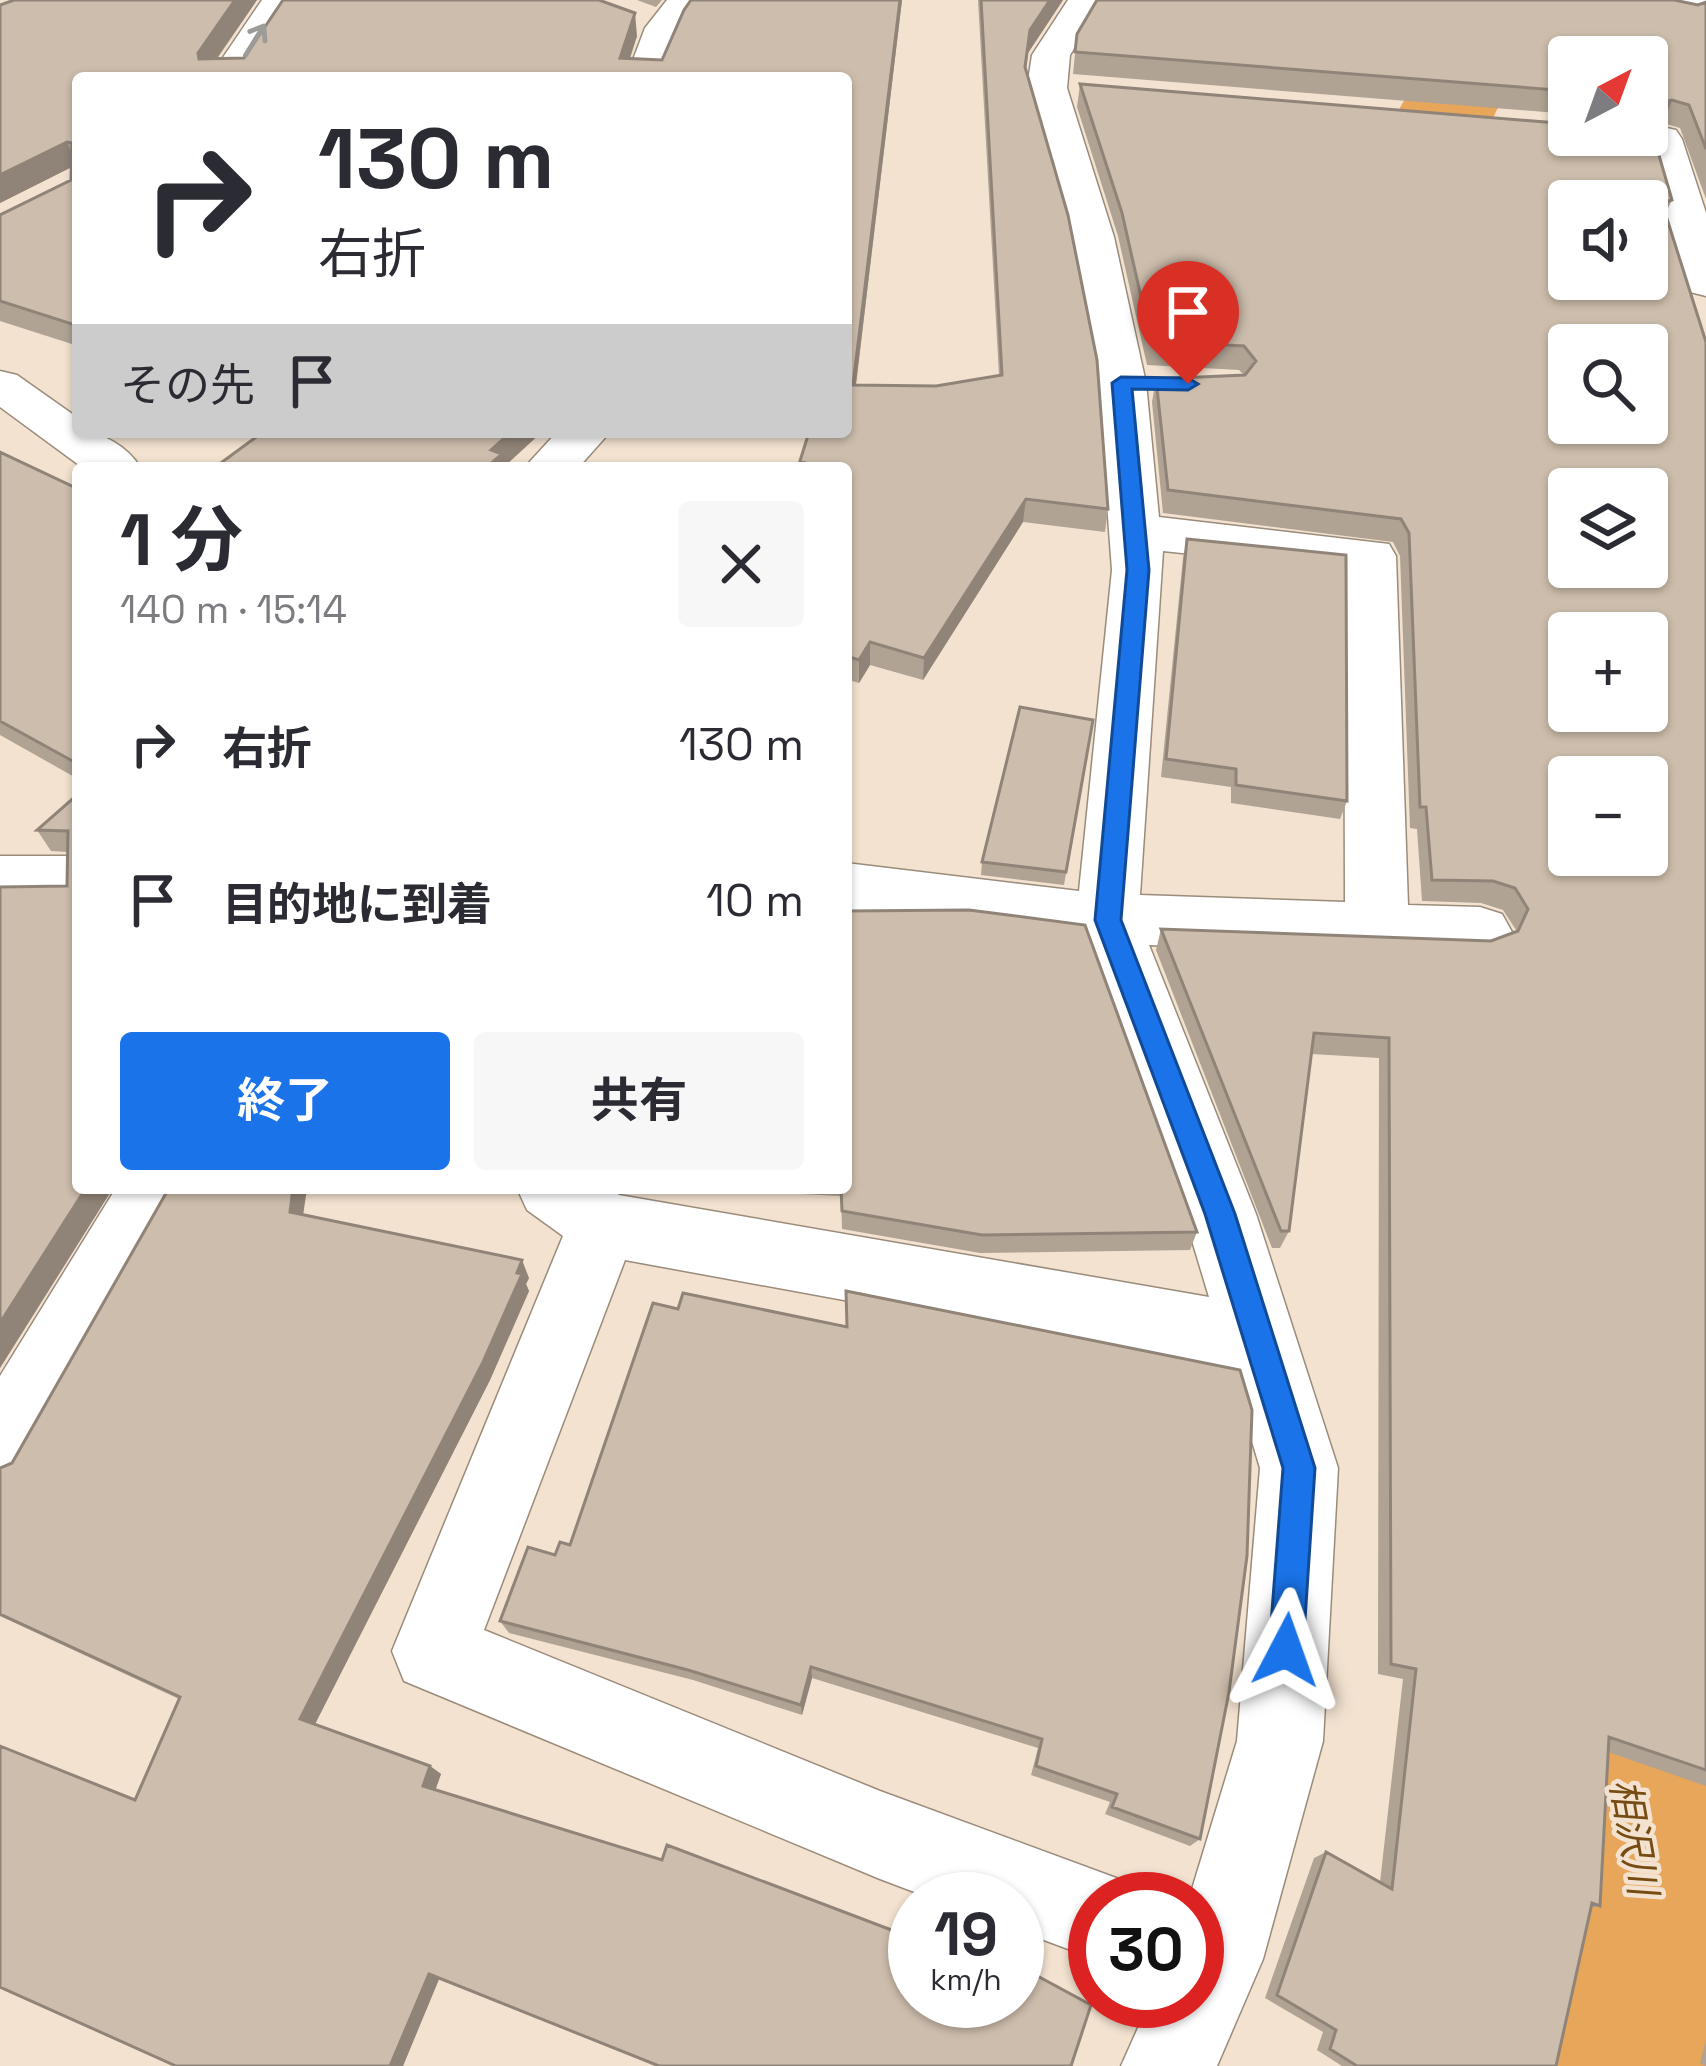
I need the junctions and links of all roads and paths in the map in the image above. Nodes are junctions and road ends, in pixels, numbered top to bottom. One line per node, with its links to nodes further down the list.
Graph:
1 (280, 0): 7 (street, one-way to 1)
2 (1086, 0): 19 (street)
3 (1637, 0): 4 (street)
4 (1701, 0)
5 (628, 14): 6 (street)
6 (675, 14): 8 (street)
7 (232, 72)
8 (648, 72)
9 (1668, 140): 10 (street)
10 (1706, 145)
11 (1667, 156): 12 (street)
12 (1706, 283)
13 (0, 385): 14 (street)
14 (72, 437)
15 (74, 438): 17 (street)
16 (580, 438): 18 (street)
17 (108, 462)
18 (555, 462)
19 (1134, 532): 23 (street); 24 (street)
20 (0, 880): 21 (street)
21 (72, 880)
22 (852, 887): 23 (street)
23 (1108, 920): 24 (street); 28 (street)
24 (1377, 927): 25 (street)
25 (1480, 932)
26 (150, 1194): 29 (street)
27 (577, 1206): 28 (street); 30 (street)
28 (1259, 1341): 31 (street)
29 (0, 1448)
30 (1068, 1904)
31 (1224, 1906)
32 (1182, 2028): 33 (street)
33 (1169, 2066)

